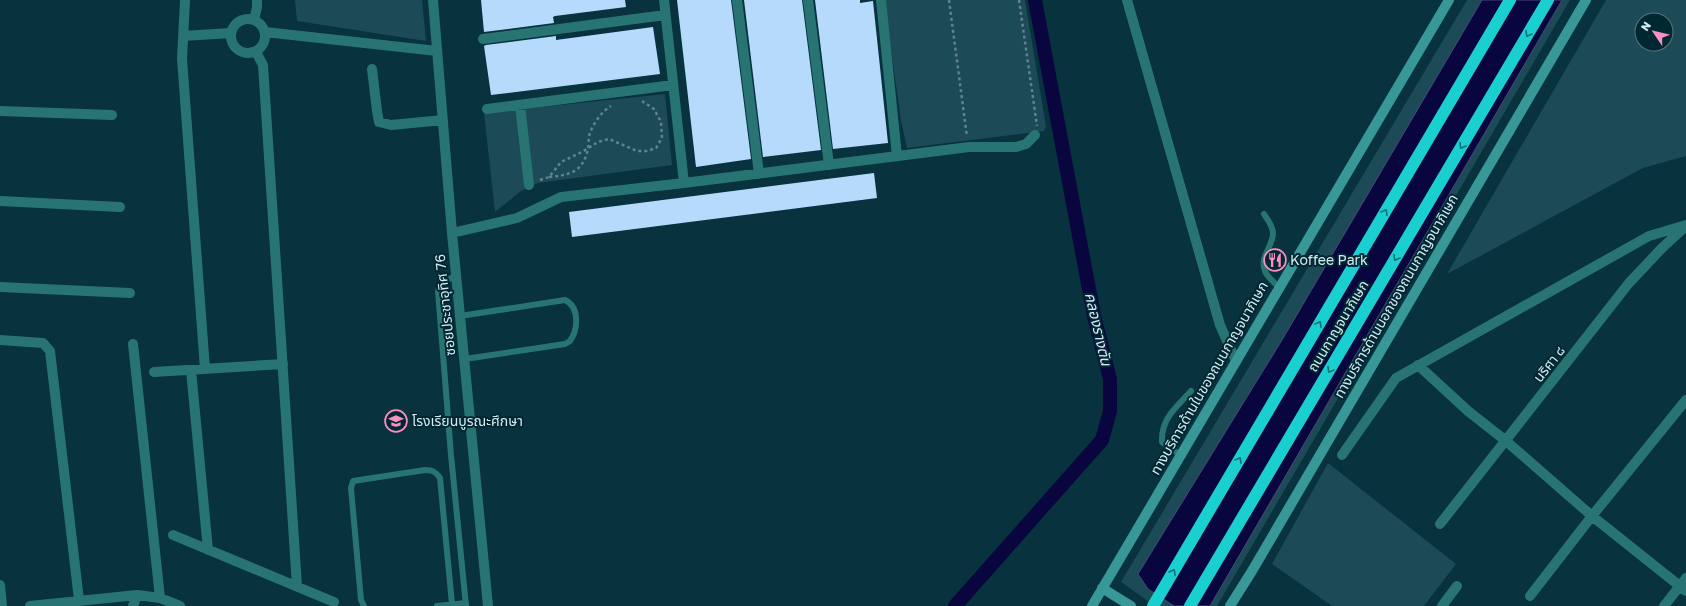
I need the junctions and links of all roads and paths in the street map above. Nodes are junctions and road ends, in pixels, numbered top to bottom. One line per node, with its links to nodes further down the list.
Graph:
1 (185, 0): 19 (street)
2 (257, 0): 16 (street)
3 (433, 0): 21 (street, ซอยประชาอุทิศ 76)
4 (664, 0): 15 (street)
5 (737, 0): 37 (street)
6 (808, 0): 36 (street)
7 (881, 0): 35 (street)
8 (949, 0): 33 (path)
9 (1019, 0): 32 (path)
10 (1127, 0): 54 (street)
11 (1449, 0): 48 (main road, ทางบริการด้านในของถนนกาญจนาภิเษก)
12 (1510, 0): 90 (highway, ถนนกาญจนาภิเษก, one-way to 12)
13 (1548, 0): 91 (highway, ถนนกาญจนาภิเษก, one-way to 91)
14 (1586, 0): 92 (main road, ทางบริการด้านนอกของถนนกาญจนาภิเษก)
15 (665, 15): 20 (street); 24 (street)
16 (254, 20): 17 (street); 18 (street)
17 (265, 32): 21 (street); 22 (street)
18 (231, 33): 19 (street); 22 (street)
19 (183, 36): 57 (street)
20 (483, 39)
21 (438, 51): 31 (street, ซอยประชาอุทิศ 76)
22 (256, 52): 55 (street)
23 (372, 69): 31 (street)
24 (673, 85): 27 (street); 39 (street)
25 (640, 100): 34 (path)
26 (614, 104): 34 (path)
27 (520, 105): 28 (street); 40 (street)
28 (487, 110)
29 (0, 112): 30 (street)
30 (112, 115)
31 (443, 120): 45 (street, ซอยประชาอุทิศ 76)
32 (1035, 136): 33 (street)
33 (969, 147): 35 (street)
34 (588, 148): 38 (path); 38 (path)
35 (897, 156): 36 (street)
36 (829, 165): 37 (street)
37 (759, 174): 39 (street)
38 (549, 176): 40 (path)
39 (684, 184): 45 (street)
40 (529, 185)
41 (0, 201): 42 (street)
42 (120, 207)
43 (1264, 214): 48 (lane)
44 (1686, 226): 56 (street); 62 (street, นริศา ๘)
45 (452, 233): 46 (street, ซอยประชาอุทิศ 76)
46 (457, 277): 50 (street, ซอยประชาอุทิศ 76); 80 (lane)
47 (0, 287): 49 (street)
48 (1279, 287): 54 (main road, ทางบริการด้านในของถนนกาญจนาภิเษก)
49 (130, 293)
50 (460, 316): 53 (street, ซอยประชาอุทิศ 76); 53 (lane)
51 (0, 340): 77 (street)
52 (133, 344): 76 (street)
53 (465, 359): 87 (street, ซอยประชาอุทิศ 76)
54 (1236, 361): 63 (main road, ทางบริการด้านในของถนนกาญจนาภิเษก)
55 (283, 364): 57 (street); 71 (street)
56 (1418, 365): 62 (street); 64 (street)
57 (205, 369): 58 (street)
58 (191, 370): 59 (street); 68 (street)
59 (154, 372)
60 (1191, 391): 63 (lane)
61 (1686, 400): 65 (street)
62 (1506, 441): 65 (street); 66 (street, นริศา ๘)
63 (1180, 455): 73 (main road, ทางบริการด้านในของถนนกาญจนาภิเษก)
64 (1342, 455)
65 (1592, 516): 70 (street); 75 (street)
66 (1440, 524)
67 (173, 535): 68 (street)
68 (208, 550): 71 (street)
69 (0, 585): 81 (street)
70 (1684, 585): 94 (street)
71 (297, 586): 78 (street)
72 (1458, 586): 93 (street)
73 (1102, 588): 88 (main road, ทางบริการด้านในของถนนกาญจนาภิเษก); 89 (main road)
74 (137, 595): 76 (street); 77 (street); 83 (street)
75 (1530, 596)
76 (160, 598): 84 (street)
77 (79, 600): 82 (street)
78 (334, 602)
79 (452, 604): 80 (lane); 85 (lane); 86 (lane)
80 (466, 604)
81 (2, 606)
82 (30, 606)
83 (133, 606)
84 (180, 606)
85 (364, 606)
86 (437, 606)
87 (488, 606)
88 (1092, 606)
89 (1131, 606)
90 (1153, 606)
91 (1190, 606)
92 (1230, 606)
93 (1442, 606)
94 (1664, 606)

